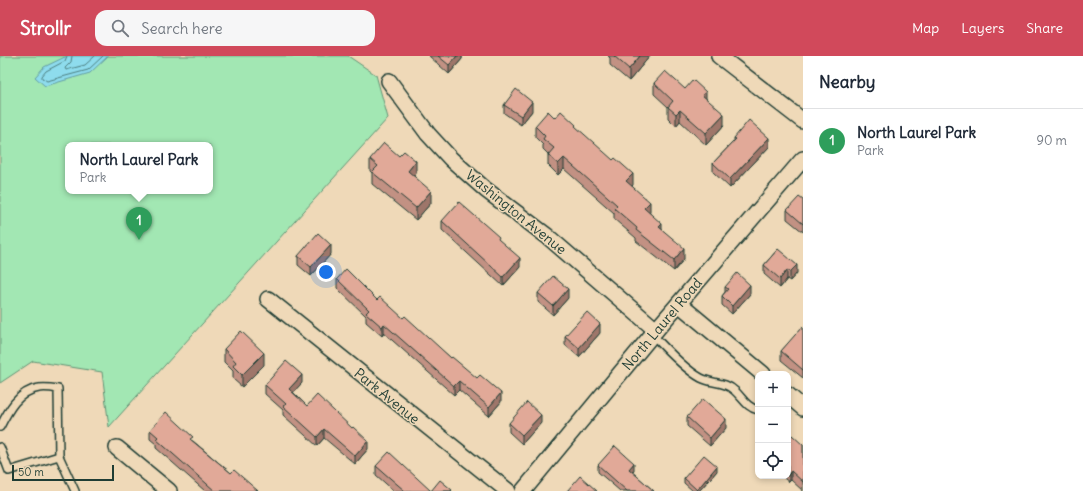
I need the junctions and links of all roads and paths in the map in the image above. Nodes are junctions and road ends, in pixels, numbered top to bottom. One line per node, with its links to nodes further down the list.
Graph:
1 (719, 56): 3 (street)
2 (389, 81): 7 (street, Washington Avenue)
3 (803, 121)
4 (803, 159): 6 (street, North Laurel Road)
5 (268, 299): 18 (street, Park Avenue)
6 (679, 304): 7 (street, North Laurel Road); 8 (street)
7 (654, 332): 11 (lane); 19 (street, North Laurel Road)
8 (759, 371)
9 (791, 398): 10 (street)
10 (803, 408)
11 (755, 410)
12 (0, 427): 15 (lane)
13 (0, 447): 15 (lane)
14 (117, 448): 17 (street)
15 (59, 456): 16 (lane)
16 (75, 491)
17 (169, 491)
18 (508, 491)
19 (523, 491)

